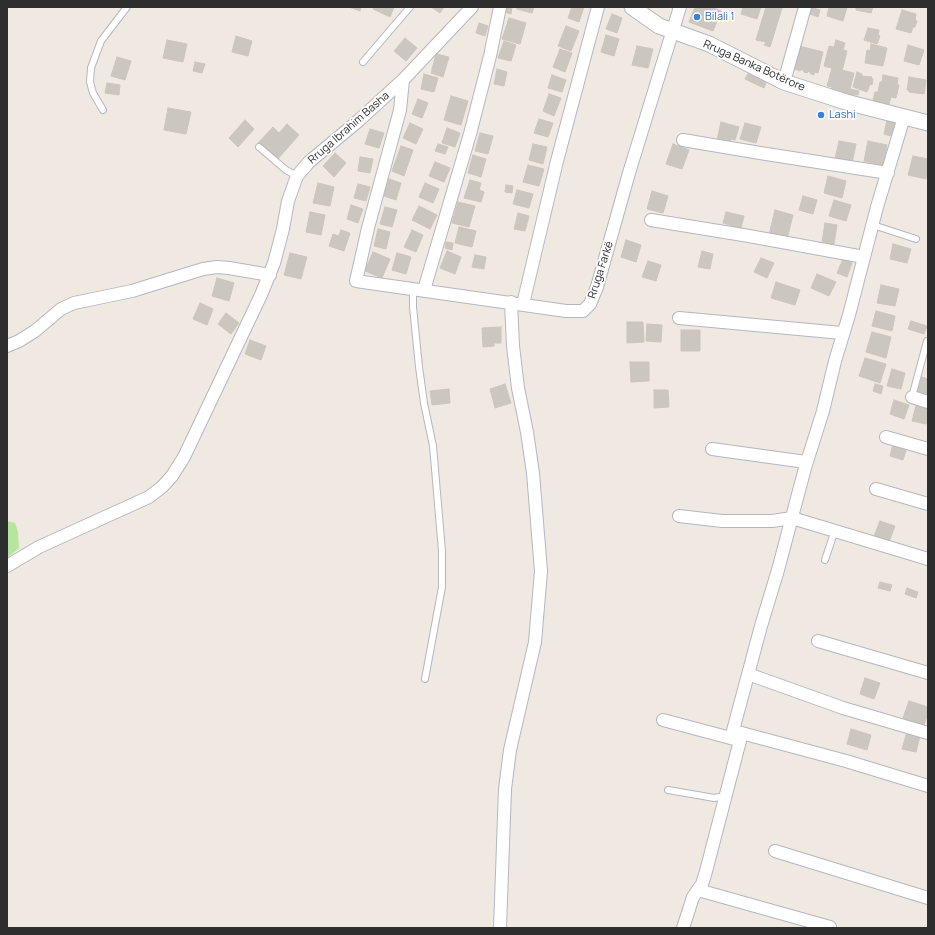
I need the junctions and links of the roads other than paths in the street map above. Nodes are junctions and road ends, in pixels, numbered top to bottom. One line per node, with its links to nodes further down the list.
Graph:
1 (127, 7): 13 (lane)
2 (410, 7): 10 (lane)
3 (472, 7): 11 (street, Rruga Ibrahim Basha)
4 (500, 7): 25 (street)
5 (598, 7): 27 (street)
6 (632, 7): 9 (street, Rruga Banka Botërore)
7 (680, 7): 9 (street, Rruga Farkë)
8 (805, 7): 12 (street)
9 (673, 32): 12 (street, Rruga Banka Botërore); 27 (street, Rruga Farkë)
10 (362, 62)
11 (403, 80): 19 (street, Rruga Ibrahim Basha); 25 (street, Rruga Farkë)
12 (784, 82): 14 (street, Rruga Banka Botërore)
13 (103, 110)
14 (904, 117): 15 (street, Rruga Banka Botërore); 18 (street)
15 (928, 120)
16 (683, 140): 18 (street)
17 (259, 147): 19 (lane)
18 (888, 172): 21 (street)
19 (297, 176): 24 (street, Rruga Ibrahim Basha)
20 (650, 220): 23 (street)
21 (873, 225): 22 (lane); 23 (street)
22 (916, 239)
23 (864, 257): 29 (street)
24 (270, 275): 31 (street); 45 (street, Rruga Ibrahim Basha)
25 (419, 289): 26 (street, Rruga Farkë); 49 (lane)
26 (511, 302): 27 (street, Rruga Farkë); 60 (street)
27 (523, 304)
28 (679, 318): 29 (street)
29 (842, 333): 37 (street)
30 (927, 341): 32 (lane)
31 (7, 346)
32 (912, 397): 33 (street)
33 (928, 402)
34 (886, 437): 35 (street)
35 (928, 449)
36 (712, 450): 37 (street)
37 (806, 462): 41 (street)
38 (876, 489): 39 (street)
39 (928, 504)
40 (679, 516): 41 (street)
41 (792, 518): 42 (street); 48 (street)
42 (835, 530): 43 (street); 44 (lane)
43 (928, 559)
44 (825, 560)
45 (7, 566)
46 (818, 641): 47 (street)
47 (928, 673)
48 (748, 674): 51 (street); 52 (street)
49 (425, 679)
50 (663, 720): 52 (street)
51 (928, 733)
52 (736, 735): 53 (street); 55 (street)
53 (928, 786)
54 (668, 790): 55 (lane)
55 (725, 796): 57 (street)
56 (775, 851): 58 (street)
57 (698, 890): 59 (street); 61 (street)
58 (928, 898)
59 (830, 927)
60 (500, 928)
61 (683, 928)

